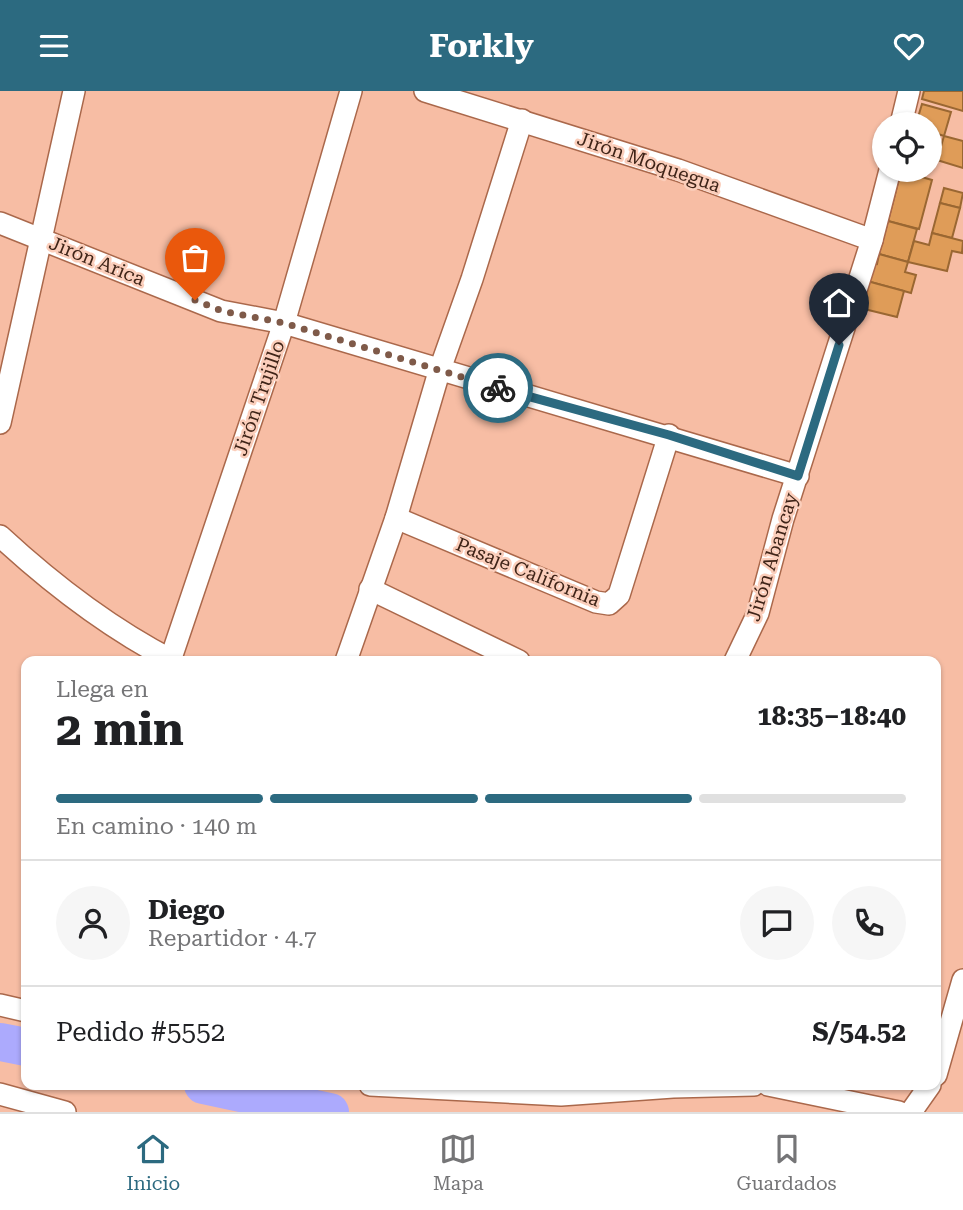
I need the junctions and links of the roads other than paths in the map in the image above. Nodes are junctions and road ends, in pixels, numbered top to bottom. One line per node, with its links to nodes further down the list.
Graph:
1 (74, 91): 9 (street)
2 (351, 91): 11 (street, Jirón Trujillo)
3 (425, 91): 6 (street, Jirón Moquegua)
4 (909, 91): 5 (street)
5 (904, 112)
6 (522, 120): 10 (street, Jirón Moquegua); 12 (street)
7 (887, 182): 10 (street, Jirón Abancay)
8 (0, 223): 9 (street, Jirón Arica)
9 (40, 238): 11 (street, Jirón Arica); 13 (street)
10 (872, 240): 15 (street, Jirón Abancay)
11 (284, 323): 12 (street, Jirón Arica); 20 (street, Jirón Trujillo)
12 (439, 372): 14 (street, Jirón Arica); 16 (street)
13 (0, 423)
14 (669, 435): 15 (street, Jirón Arica); 16 (street, Pasaje California)
15 (798, 476): 23 (street, Jirón Abancay)
16 (396, 518): 18 (street)
17 (0, 536): 19 (street)
18 (370, 589): 21 (street); 22 (street)
19 (160, 656)
20 (173, 656)
21 (348, 656)
22 (509, 656)
23 (737, 656)
24 (963, 980): 27 (street)
25 (0, 1005): 26 (street)
26 (21, 1010)
27 (941, 1057)
28 (461, 1090): 29 (street)
29 (631, 1090)
30 (792, 1090): 34 (street)
31 (926, 1090): 35 (street)
32 (0, 1094): 33 (street)
33 (65, 1112)
34 (899, 1112)
35 (911, 1112)

